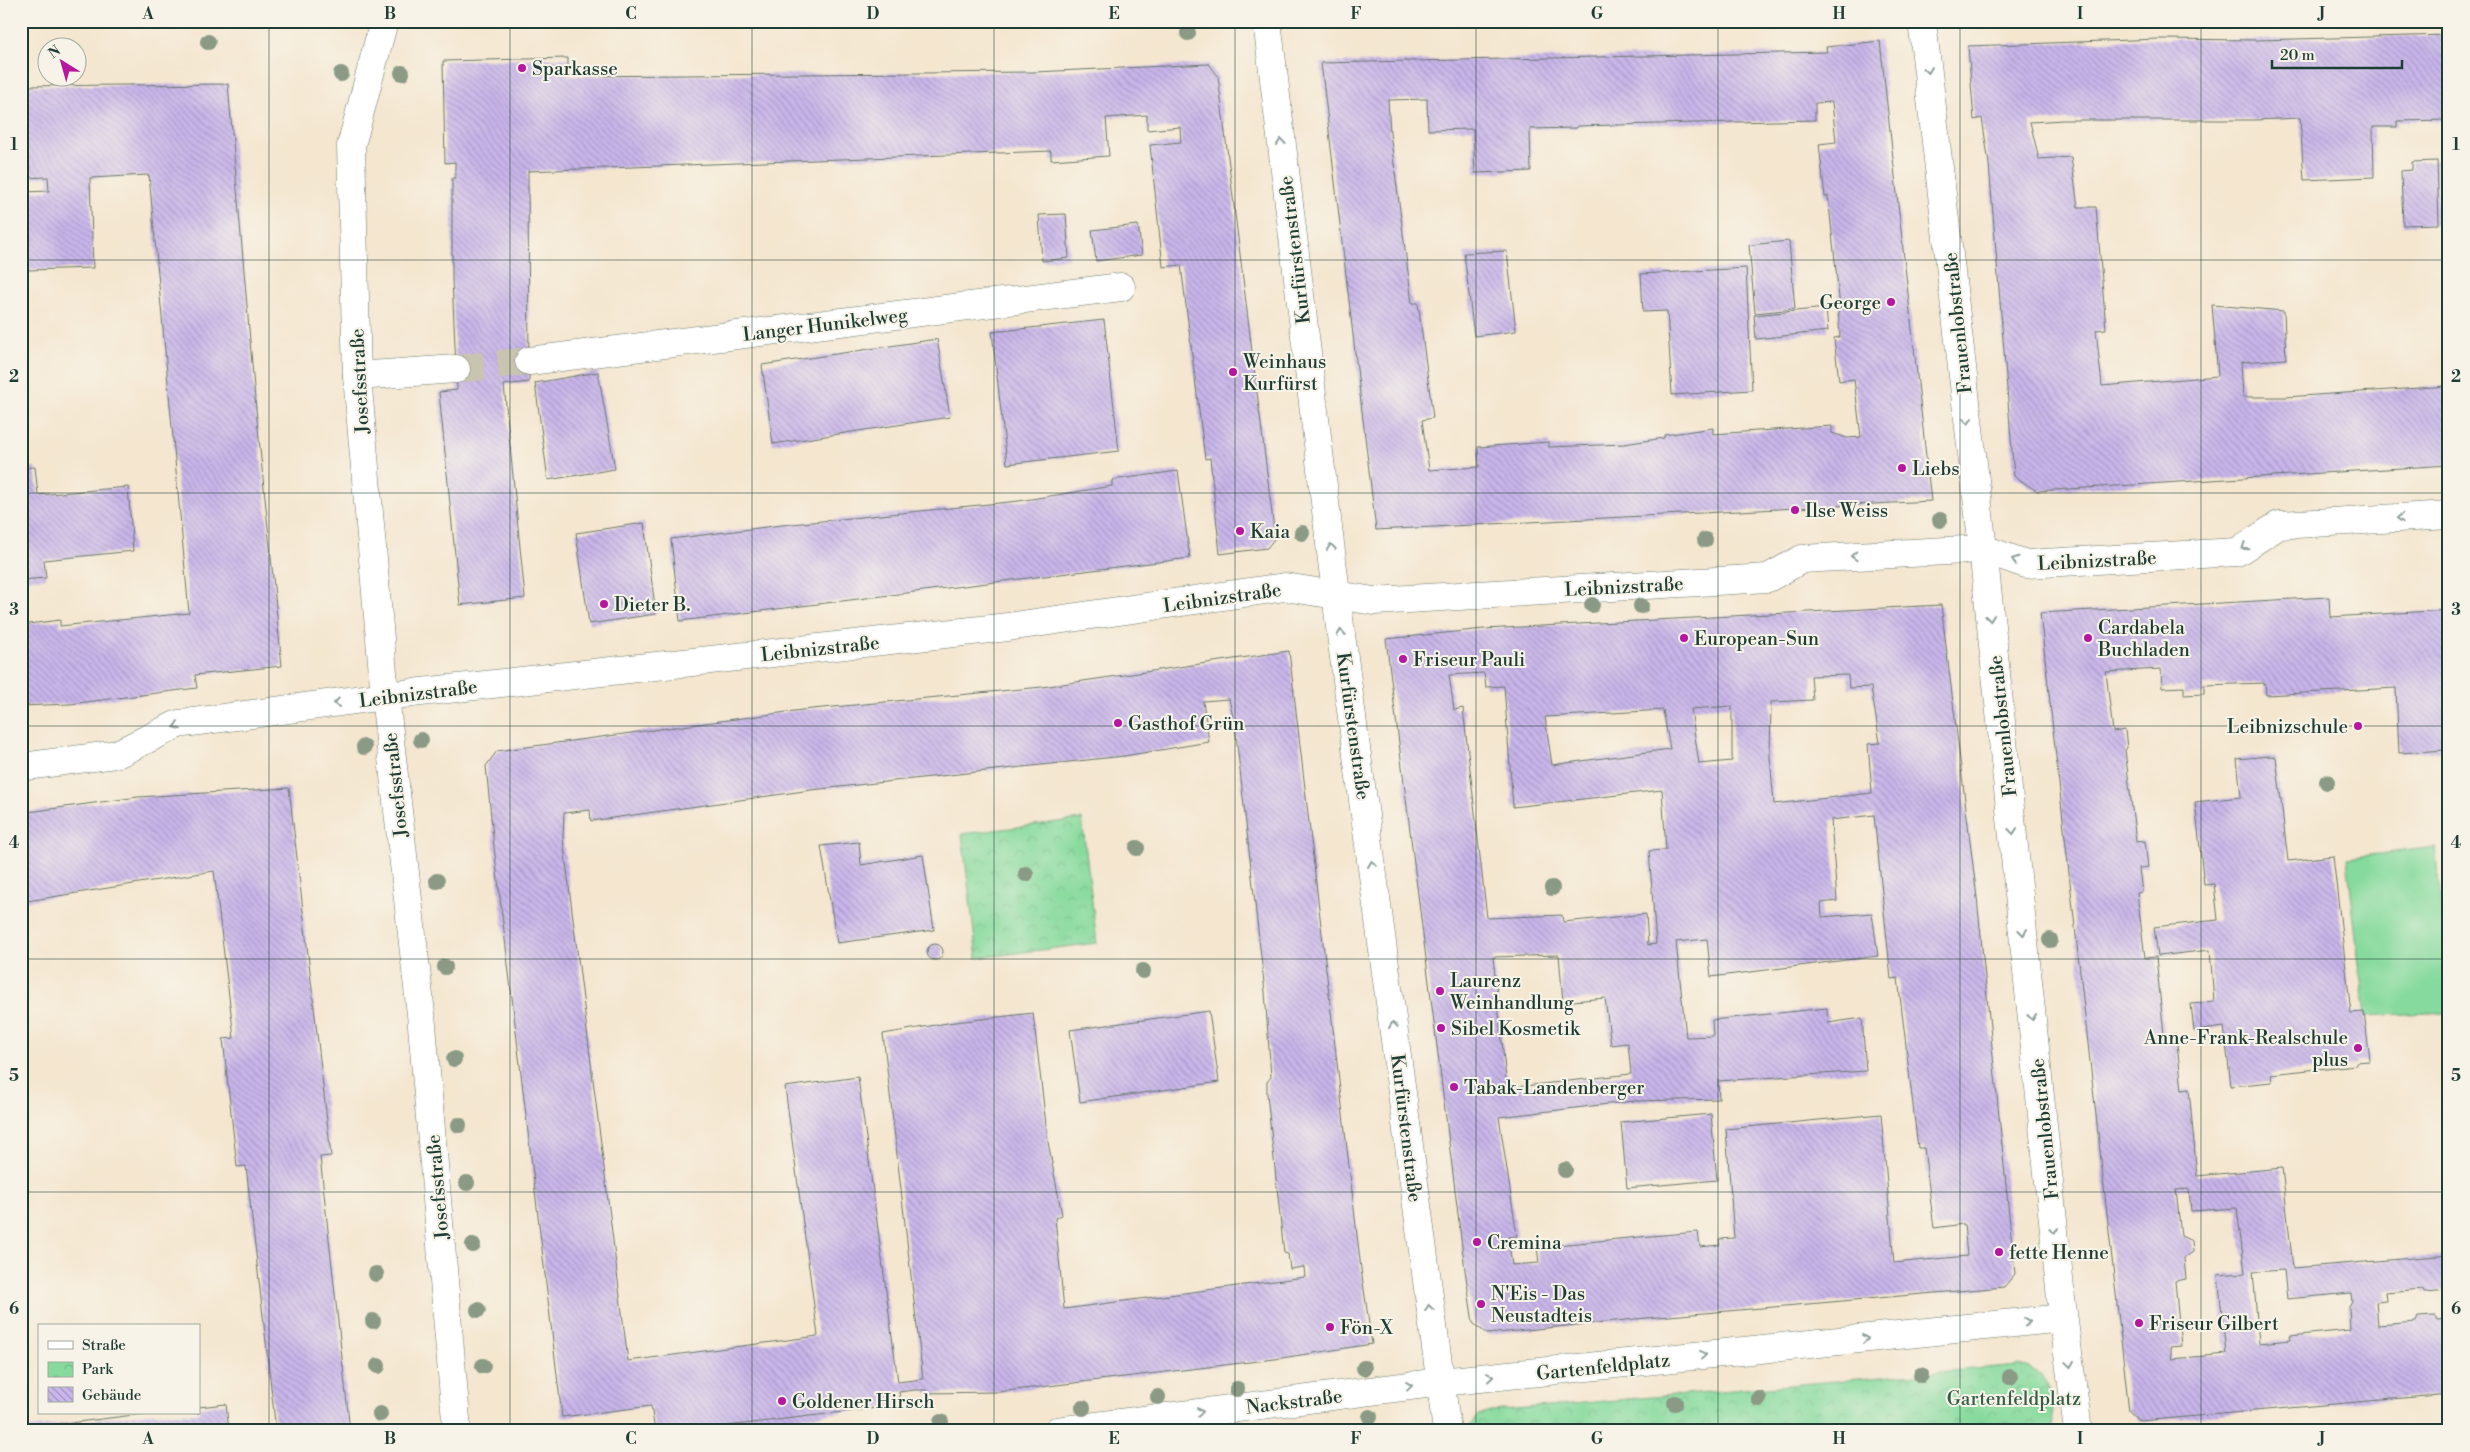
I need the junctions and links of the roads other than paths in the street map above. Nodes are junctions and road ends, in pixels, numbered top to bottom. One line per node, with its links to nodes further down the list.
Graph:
1 (384, 21): 7 (street, Josefsstraße)
2 (1267, 21): 10 (street, Kurfürstenstraße, one-way to 2)
3 (1922, 21): 9 (street, Frauenlobstraße, one-way to 9)
4 (1120, 287): 5 (street, Langer Hunikelweg)
5 (529, 361)
6 (456, 369): 7 (street)
7 (357, 376): 11 (street, Josefsstraße)
8 (2449, 515): 9 (street, Leibnizstraße, one-way to 9)
9 (1983, 550): 10 (street, Leibnizstraße, one-way to 10); 13 (street, Frauenlobstraße, one-way to 13)
10 (1337, 595): 11 (street, Leibnizstraße); 14 (street, Kurfürstenstraße, one-way to 10)
11 (385, 696): 12 (street, Leibnizstraße, one-way to 12); 15 (street, Josefsstraße)
12 (21, 767)
13 (2063, 1318): 14 (street, Gartenfeldplatz, one-way to 13); 18 (street, Frauenlobstraße, one-way to 18)
14 (1441, 1382): 16 (street, Nackstraße, one-way to 14); 17 (street, Kurfürstenstraße)
15 (457, 1431)
16 (1057, 1431)
17 (1447, 1431)
18 (2078, 1431)

